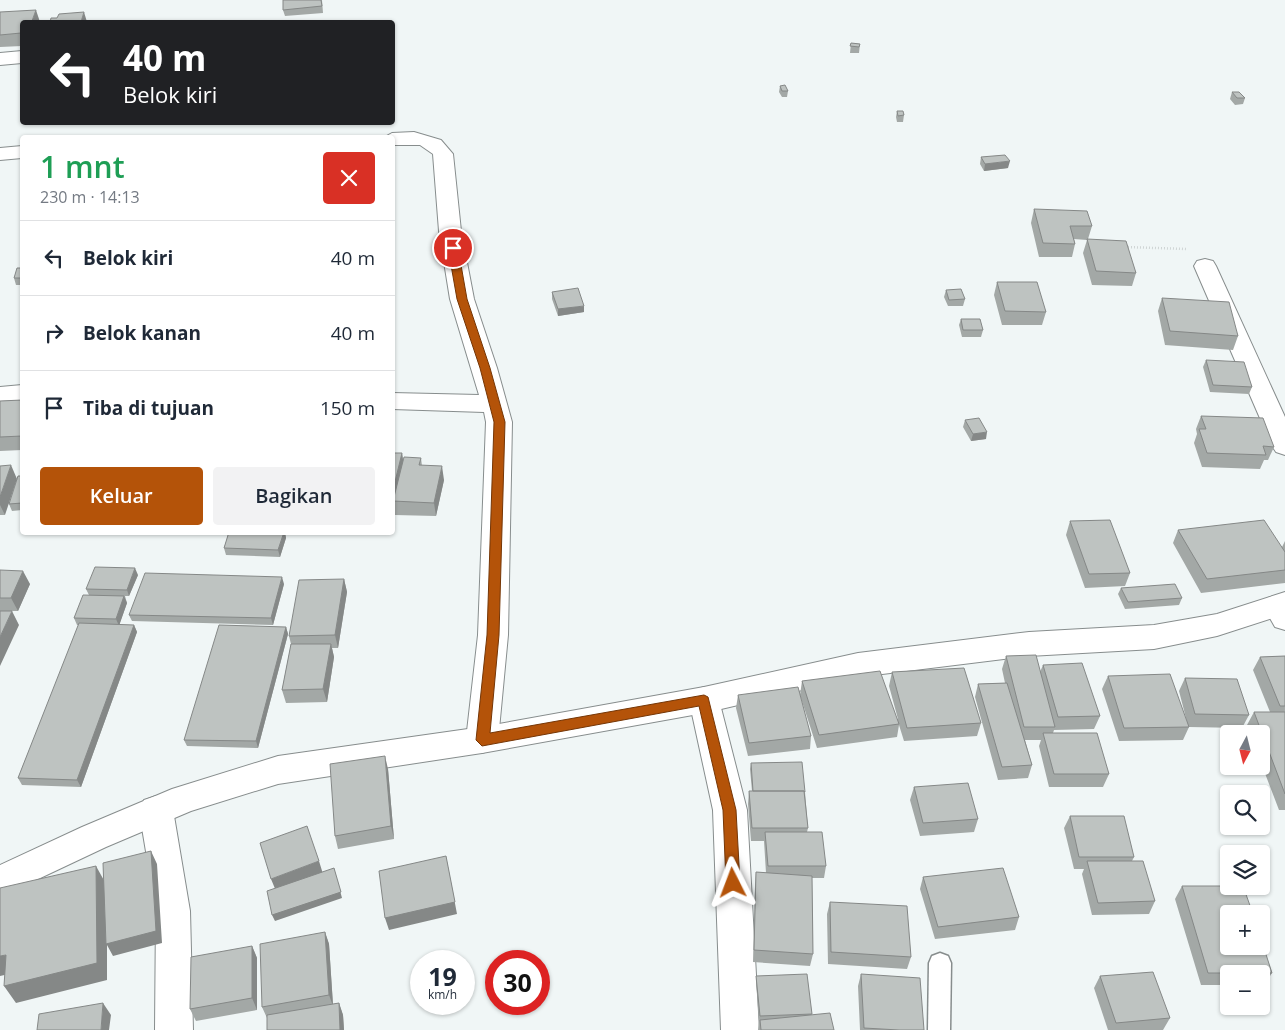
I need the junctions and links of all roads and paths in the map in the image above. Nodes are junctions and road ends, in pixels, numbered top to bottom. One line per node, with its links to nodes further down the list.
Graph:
1 (20, 57): 2 (street)
2 (0, 59)
3 (395, 139): 11 (street)
4 (20, 152): 5 (street)
5 (0, 154)
6 (1121, 247): 7 (path)
7 (1205, 266): 12 (street)
8 (20, 393): 9 (street)
9 (0, 394)
10 (395, 401): 11 (street)
11 (494, 404): 15 (street)
12 (1285, 446)
13 (1283, 609): 14 (street)
14 (704, 700): 15 (street); 20 (street)
15 (482, 740): 16 (street)
16 (156, 810): 17 (street); 19 (street)
17 (0, 882)
18 (940, 963): 21 (lane)
19 (174, 1030)
20 (740, 1030)
21 (939, 1030)

